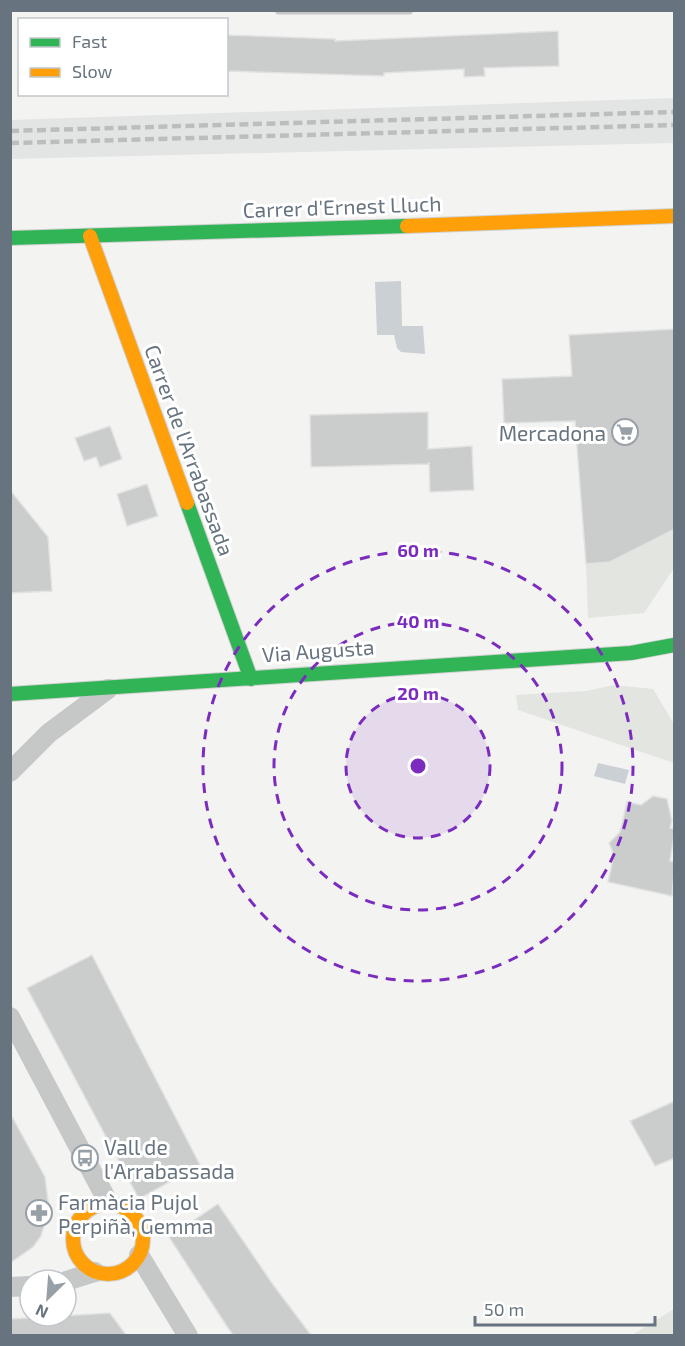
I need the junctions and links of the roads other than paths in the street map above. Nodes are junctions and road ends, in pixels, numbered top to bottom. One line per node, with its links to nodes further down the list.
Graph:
1 (279, 10): 2 (lane)
2 (409, 10)
3 (675, 216): 4 (street, Carrer d'Ernest Lluch)
4 (90, 236): 5 (street, Carrer d'Ernest Lluch); 7 (street, Carrer de l'Arrabassada)
5 (10, 238)
6 (675, 645): 7 (street, Via Augusta)
7 (251, 679): 8 (street, Via Augusta)
8 (108, 689): 9 (street, Via Augusta); 10 (street)
9 (10, 694)
10 (10, 772)
11 (10, 1017): 12 (street)
12 (108, 1202): 13 (street); 14 (street)
13 (139, 1255): 14 (street); 16 (street)
14 (95, 1272): 15 (street)
15 (78, 1277)
16 (188, 1335)

